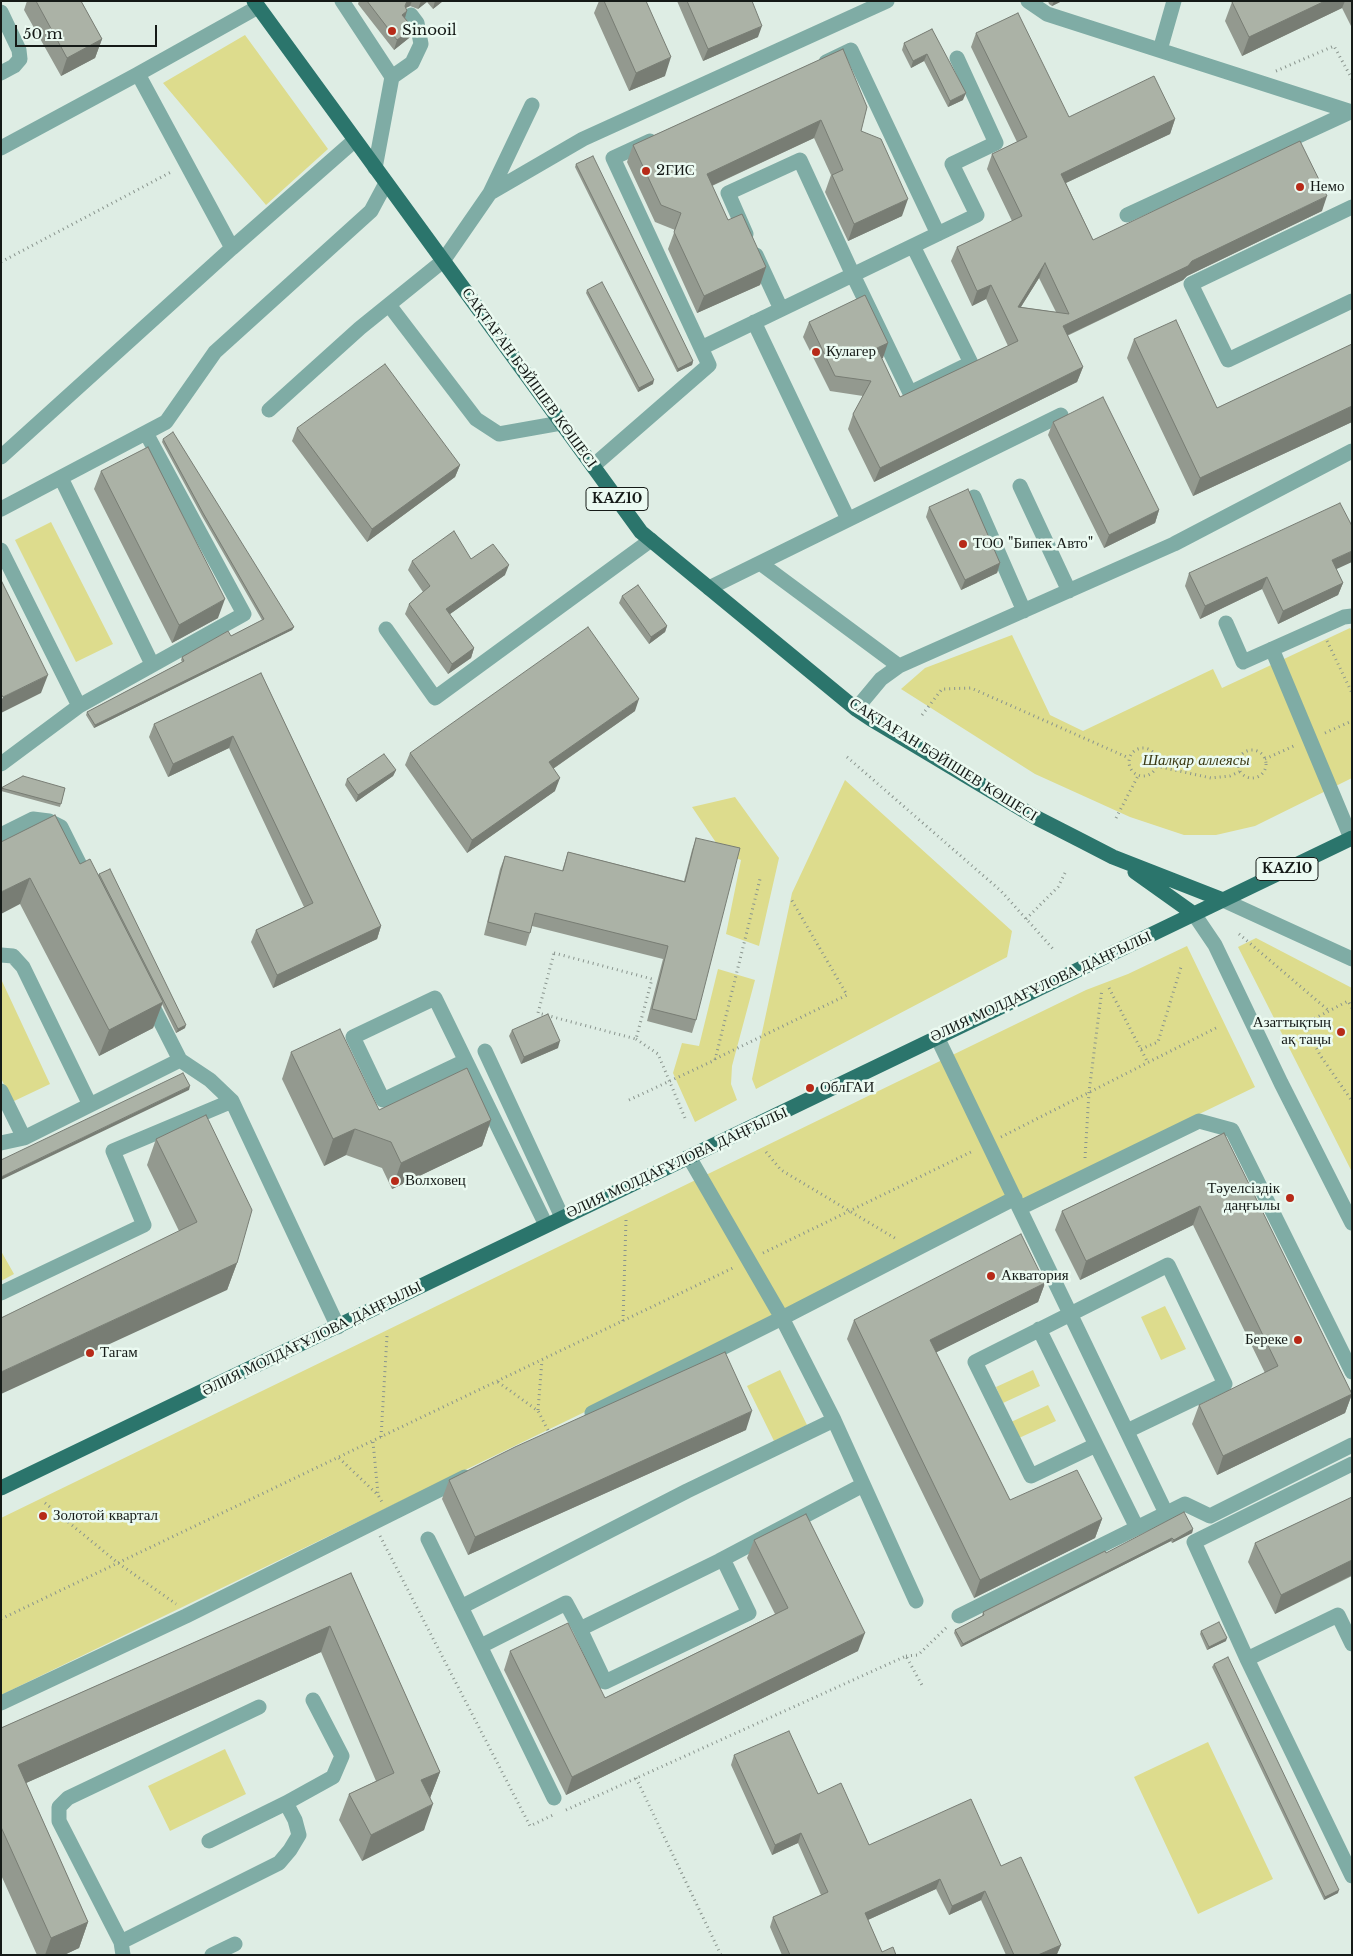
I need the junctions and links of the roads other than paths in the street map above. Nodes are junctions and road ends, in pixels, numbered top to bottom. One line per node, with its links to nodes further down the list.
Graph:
1 (342, 1): 13 (street)
2 (1028, 1): 8 (street)
3 (1174, 1): 8 (street)
4 (884, 2): 21 (street)
5 (256, 4): 12 (street); 17 (main road, САҚТАҒАН БӘЙІШЕВ КӨШЕСІ / KAZ10)
6 (1, 12): 11 (street)
7 (411, 15): 13 (street)
8 (1160, 50): 15 (street)
9 (957, 58): 24 (street)
10 (816, 66): 24 (street)
11 (1, 73)
12 (138, 74): 18 (street); 26 (street)
13 (392, 77): 19 (street)
14 (532, 105): 21 (street)
15 (1351, 112): 23 (street)
16 (666, 134): 33 (street)
17 (354, 140): 19 (main road, САҚТАҒАН БӘЙІШЕВ КӨШЕСІ / KAZ10); 26 (street)
18 (1, 148)
19 (375, 168): 20 (main road, САҚТАҒАН БӘЙІШЕВ КӨШЕСІ / KAZ10)
20 (386, 183): 27 (main road, САҚТАҒАН БӘЙІШЕВ КӨШЕСІ / KAZ10); 37 (street)
21 (490, 193): 27 (street)
22 (1352, 207): 29 (street)
23 (1127, 215)
24 (938, 234): 25 (street)
25 (913, 246): 28 (street); 28 (street)
26 (232, 248): 39 (street)
27 (443, 260): 30 (street); 36 (main road, САҚТАҒАН БӘЙІШЕВ КӨШЕСІ / KAZ10)
28 (853, 275): 31 (street); 31 (street)
29 (1352, 301)
30 (389, 305): 34 (street); 36 (street)
31 (781, 310): 32 (street)
32 (754, 322): 33 (street); 45 (street)
33 (702, 348): 40 (street)
34 (268, 410)
35 (1061, 415): 45 (street)
36 (562, 423): 40 (main road, САҚТАҒАН БӘЙІШЕВ КӨШЕСІ / KAZ10)
37 (146, 433): 41 (street); 56 (street)
38 (1352, 451): 50 (street)
39 (1, 457)
40 (593, 466): 46 (main road, САҚТАҒАН БӘЙІШЕВ КӨШЕСІ / KAZ10)
41 (61, 478): 44 (street); 56 (street)
42 (1020, 486): 50 (street)
43 (974, 497): 51 (street)
44 (1, 509)
45 (848, 519): 48 (street)
46 (651, 540): 49 (main road, САҚТАҒАН БӘЙІШЕВ КӨШЕСІ / KAZ10); 54 (street)
47 (1, 550): 58 (street)
48 (760, 563): 49 (street); 57 (street)
49 (709, 588): 59 (main road, САҚТАҒАН БӘЙІШЕВ КӨШЕСІ / KAZ10)
50 (1069, 591): 51 (street)
51 (1024, 611): 57 (street)
52 (1352, 616): 55 (street)
53 (1226, 623): 55 (street)
54 (386, 629)
55 (1272, 649): 62 (street)
56 (152, 664): 58 (street)
57 (899, 666): 59 (street)
58 (79, 706): 60 (street)
59 (856, 709): 63 (main road, САҚТАҒАН БӘЙІШЕВ КӨШЕСІ / KAZ10)
60 (1, 764)
61 (1, 835): 64 (street)
62 (1351, 838): 65 (main road, ӘЛИЯ МОЛДАҒҰЛОВА ДАҢҒЫЛЫ / KAZ10)
63 (1113, 857): 65 (main road, САҚТАҒАН БӘЙІШЕВ КӨШЕСІ / KAZ10); 66 (main road, САҚТАҒАН БӘЙІШЕВ КӨШЕСІ / KAZ10)
64 (88, 879)
65 (1223, 900): 66 (main road, ӘЛИЯ МОЛДАҒҰЛОВА ДАҢҒЫЛЫ / KAZ10); 68 (street)
66 (1194, 914): 70 (main road, ӘЛИЯ МОЛДАҒҰЛОВА ДАҢҒЫЛЫ); 82 (street)
67 (1, 955): 76 (street)
68 (1352, 959)
69 (140, 982): 72 (street)
70 (937, 1037): 79 (main road, ӘЛИЯ МОЛДАҒҰЛОВА ДАҢҒЫЛЫ); 80 (street)
71 (485, 1051): 81 (street)
72 (180, 1060): 75 (street); 76 (street)
73 (465, 1061): 73 (street); 83 (street)
74 (1, 1091): 77 (street)
75 (232, 1101): 84 (street); 87 (street)
76 (90, 1105): 77 (street)
77 (24, 1138): 78 (street)
78 (1, 1143)
79 (689, 1156): 81 (main road, ӘЛИЯ МОЛДАҒҰЛОВА ДАҢҒЫЛЫ); 86 (street)
80 (1018, 1203): 85 (street); 86 (street); 89 (street)
81 (562, 1218): 83 (main road, ӘЛИЯ МОЛДАҒҰЛОВА ДАҢҒЫЛЫ)
82 (1352, 1223)
83 (546, 1225): 87 (main road, ӘЛИЯ МОЛДАҒҰЛОВА ДАҢҒЫЛЫ)
84 (1, 1293)
85 (1069, 1313): 88 (street); 92 (street); 92 (street)
86 (782, 1318): 90 (street); 91 (street)
87 (338, 1327): 98 (main road, ӘЛИЯ МОЛДАҒҰЛОВА ДАҢҒЫЛЫ)
88 (1039, 1329): 93 (street); 93 (street)
89 (1352, 1372)
90 (577, 1420)
91 (834, 1420): 97 (street); 104 (street)
92 (1127, 1431): 99 (street)
93 (1096, 1445): 100 (street)
94 (1352, 1445): 99 (street)
95 (1352, 1464): 109 (street)
96 (474, 1472): 111 (street)
97 (864, 1486): 102 (street); 103 (street)
98 (1, 1488)
99 (1166, 1513): 100 (street)
100 (1137, 1528): 105 (street)
101 (428, 1538): 104 (street)
102 (723, 1559): 106 (street); 106 (street)
103 (916, 1601)
104 (461, 1607): 108 (street)
105 (959, 1616)
106 (580, 1629): 108 (street)
107 (1352, 1644): 109 (street)
108 (480, 1646): 113 (street)
109 (1247, 1659): 116 (street)
110 (313, 1700): 114 (street)
111 (1, 1703)
112 (259, 1707): 118 (street)
113 (554, 1798)
114 (286, 1803): 115 (street); 118 (street)
115 (210, 1841)
116 (1352, 1876)
117 (235, 1944): 119 (street)
118 (122, 1948)
119 (212, 1955)

